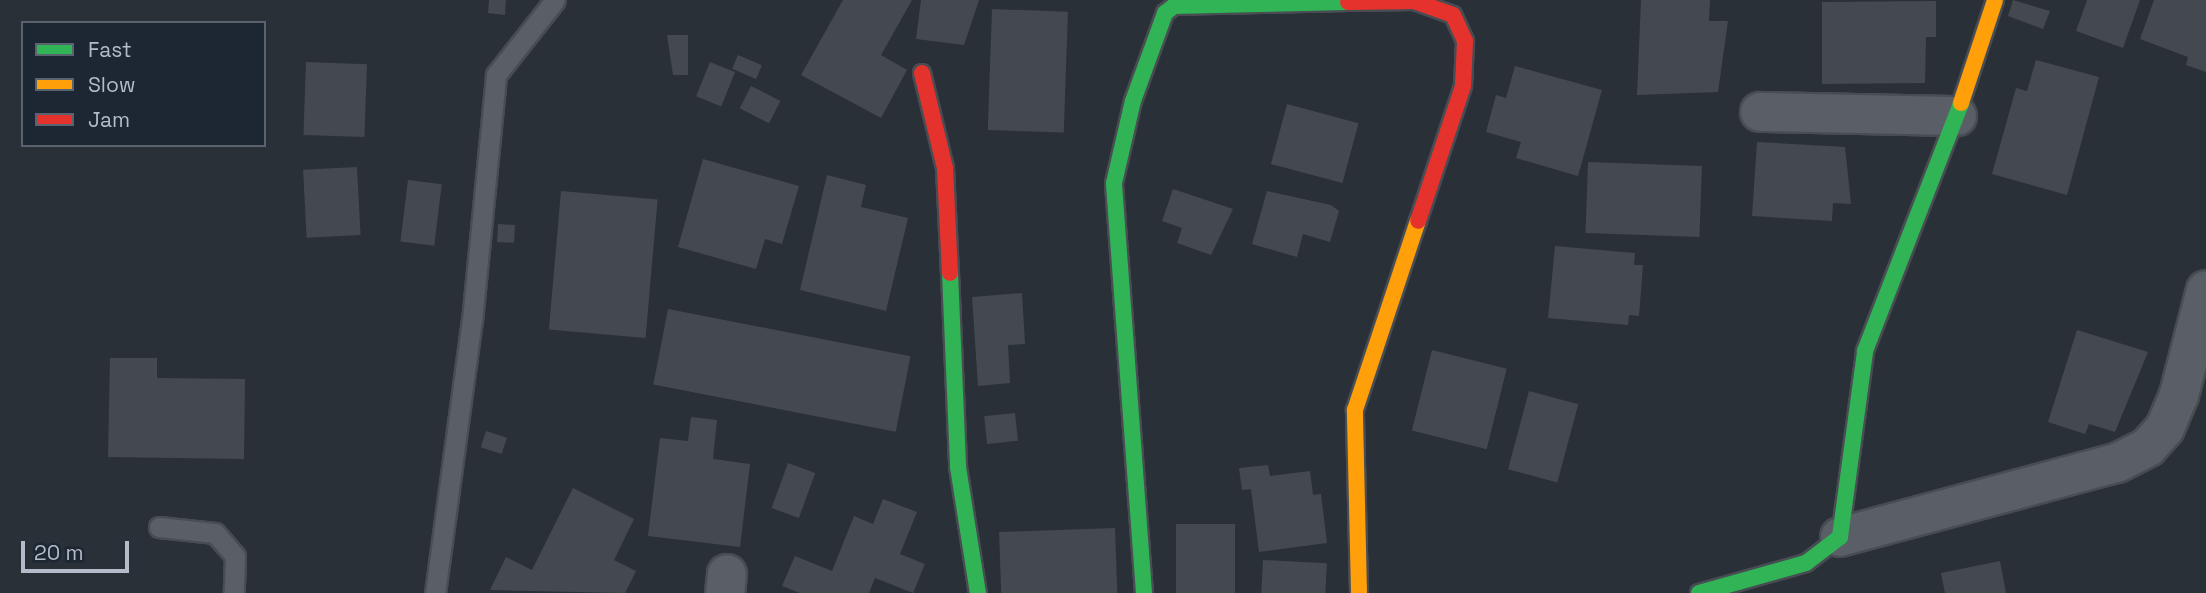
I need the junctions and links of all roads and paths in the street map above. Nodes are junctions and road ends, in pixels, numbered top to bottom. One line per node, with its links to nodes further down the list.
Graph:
1 (555, 0): 10 (lane)
2 (1995, 0): 5 (street)
3 (922, 73): 11 (street)
4 (1760, 112): 5 (street)
5 (1957, 116): 8 (street)
6 (2206, 290): 8 (street)
7 (159, 527): 9 (lane)
8 (1840, 537): 14 (street)
9 (234, 593)
10 (435, 593)
11 (978, 593)
12 (1144, 593): 13 (street)
13 (1359, 593)
14 (1699, 593)

